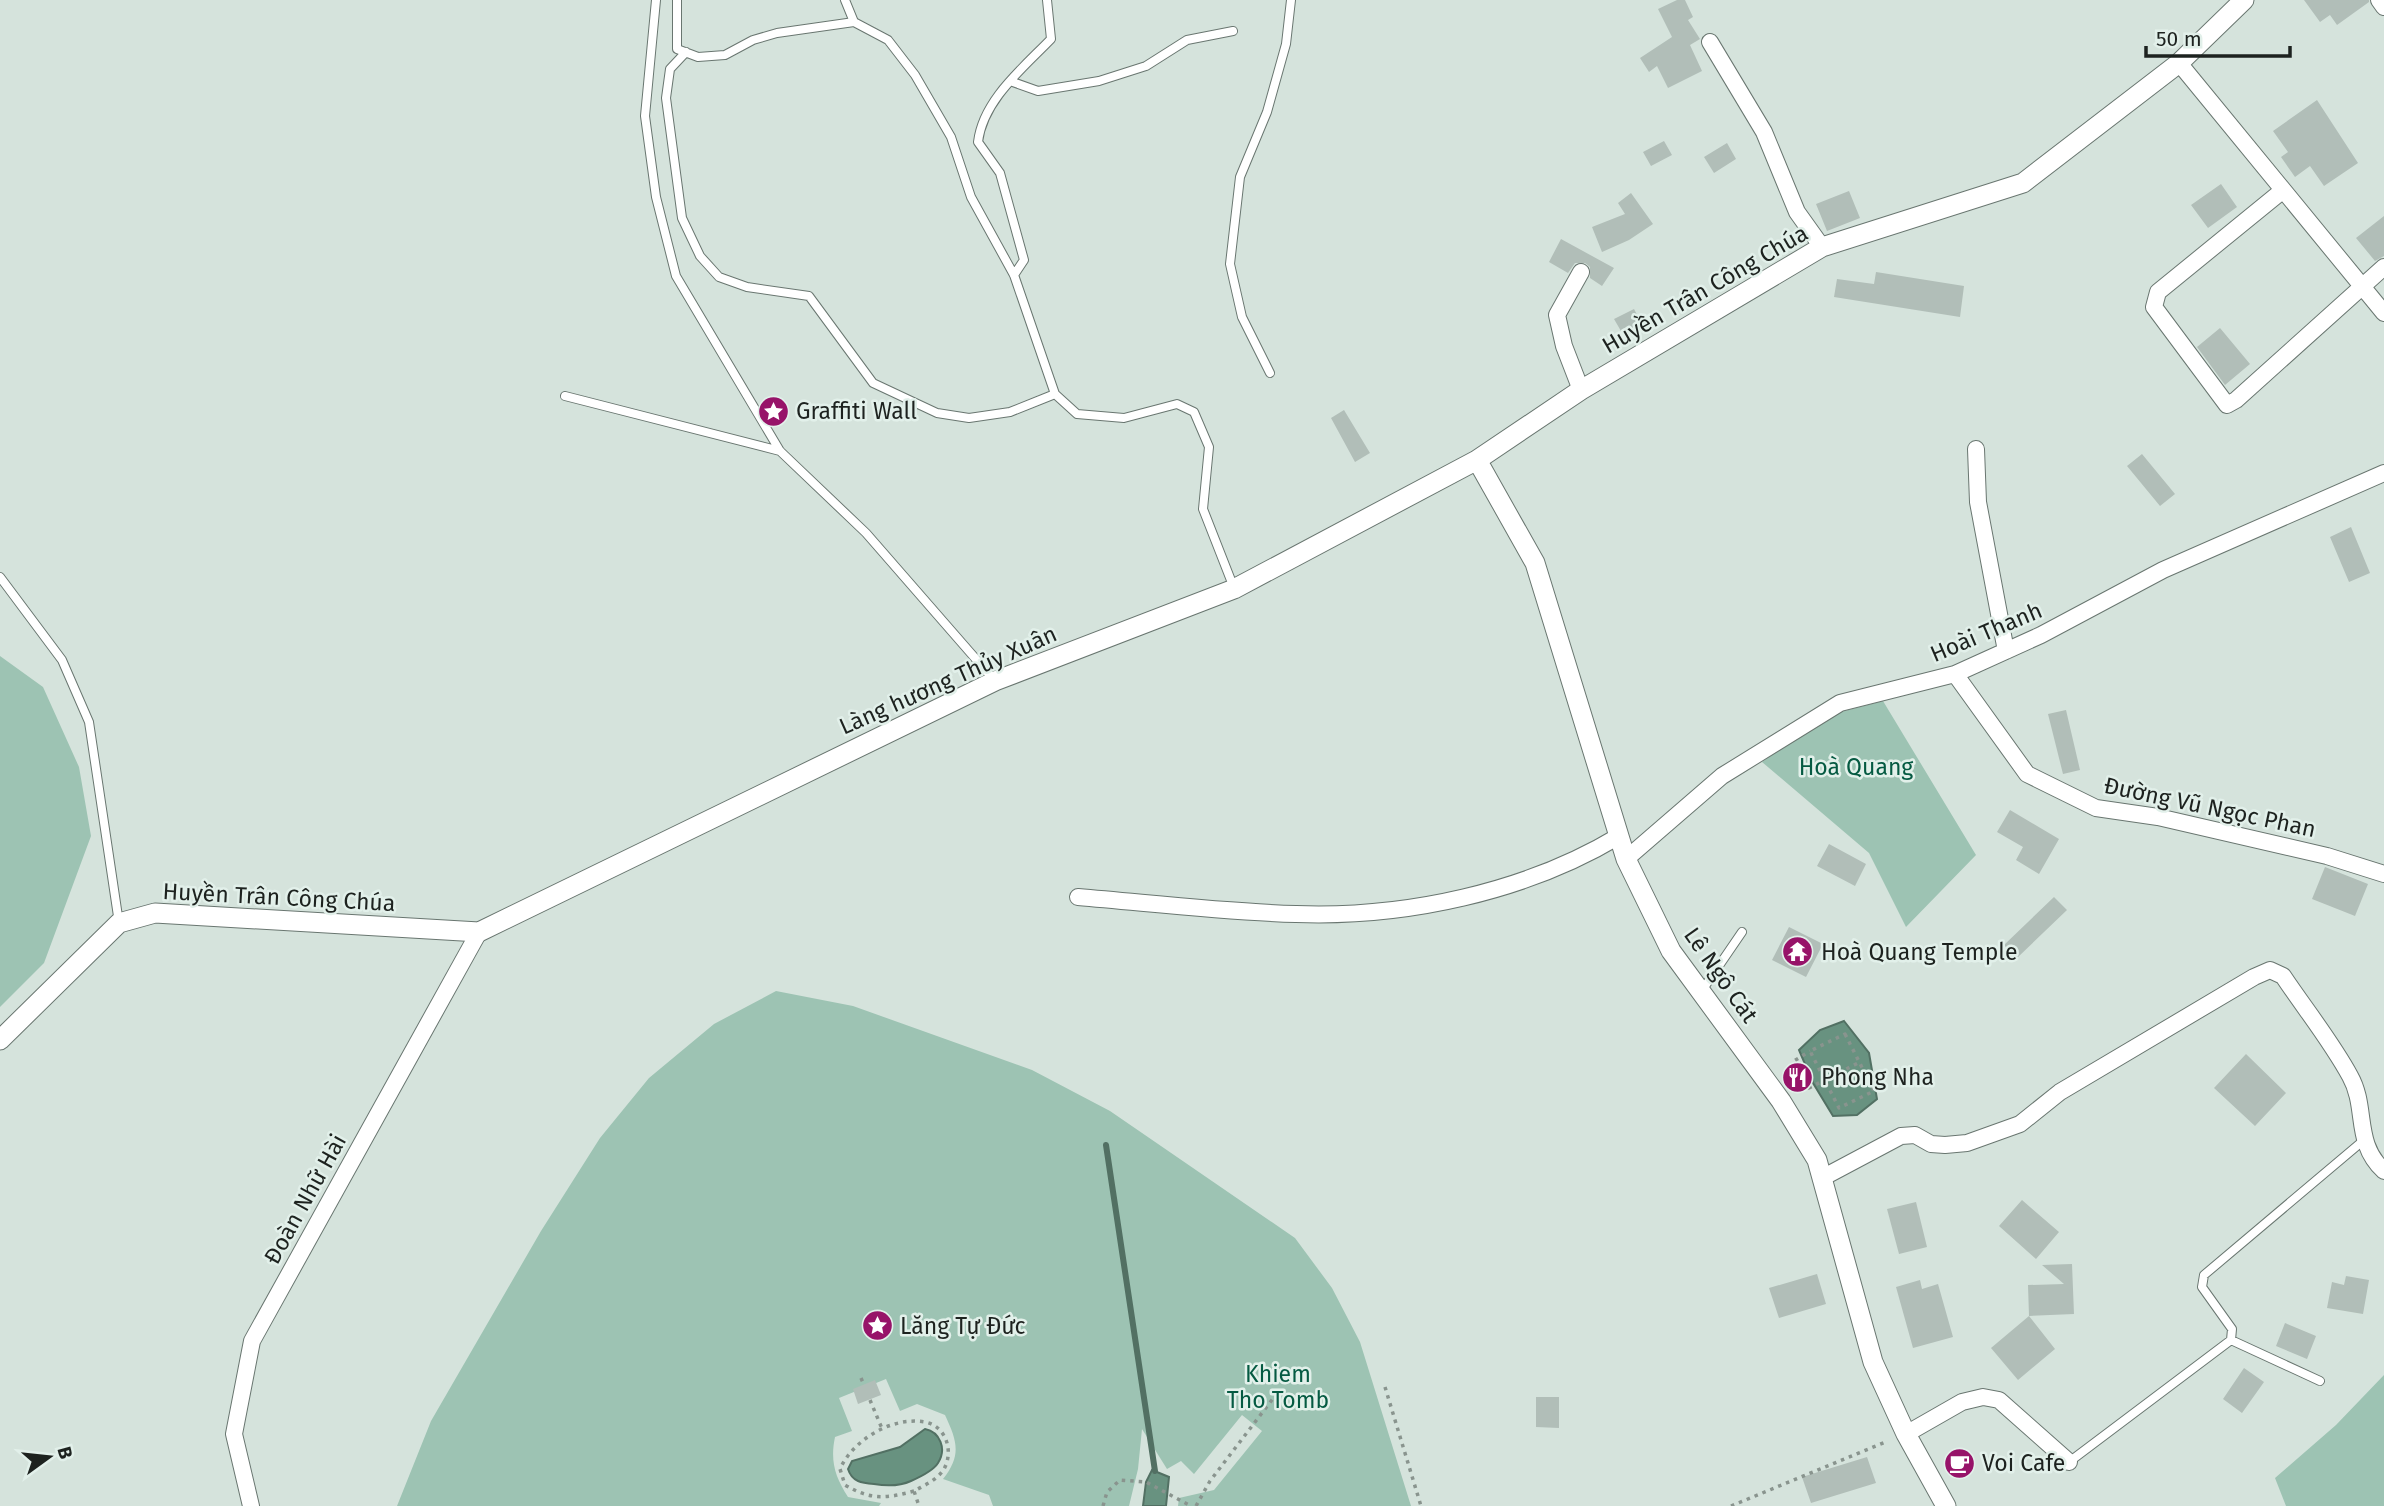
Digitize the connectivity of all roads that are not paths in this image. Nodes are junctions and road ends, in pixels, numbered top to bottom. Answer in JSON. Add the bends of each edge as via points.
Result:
{"nodes":[{"id":1,"x":656,"y":0,"type":"edge"},
{"id":2,"x":677,"y":0,"type":"edge"},
{"id":3,"x":845,"y":0,"type":"edge"},
{"id":4,"x":1047,"y":0,"type":"edge"},
{"id":5,"x":1291,"y":0,"type":"edge"},
{"id":6,"x":2244,"y":0,"type":"edge"},
{"id":7,"x":2379,"y":0,"type":"edge"},
{"id":8,"x":2384,"y":7,"type":"edge"},
{"id":9,"x":854,"y":22,"type":"junction"},
{"id":10,"x":1233,"y":31,"type":"dead end"},
{"id":11,"x":1710,"y":42,"type":"dead end"},
{"id":12,"x":687,"y":52,"type":"junction"},
{"id":13,"x":2179,"y":63,"type":"junction"},
{"id":14,"x":1010,"y":81,"type":"junction"},
{"id":15,"x":2282,"y":191,"type":"junction"},
{"id":16,"x":1822,"y":247,"type":"junction"},
{"id":17,"x":2384,"y":267,"type":"edge"},
{"id":18,"x":1581,"y":272,"type":"dead end"},
{"id":19,"x":1014,"y":275,"type":"junction"},
{"id":20,"x":2363,"y":286,"type":"junction"},
{"id":21,"x":2384,"y":313,"type":"edge"},
{"id":22,"x":1270,"y":373,"type":"dead end"},
{"id":23,"x":1581,"y":390,"type":"junction"},
{"id":24,"x":1055,"y":394,"type":"junction"},
{"id":25,"x":565,"y":396,"type":"dead end"},
{"id":26,"x":1976,"y":449,"type":"dead end"},
{"id":27,"x":780,"y":451,"type":"junction"},
{"id":28,"x":1477,"y":460,"type":"junction"},
{"id":29,"x":2384,"y":473,"type":"edge"},
{"id":30,"x":0,"y":577,"type":"edge"},
{"id":31,"x":1234,"y":589,"type":"junction"},
{"id":32,"x":2006,"y":651,"type":"junction"},
{"id":33,"x":1955,"y":674,"type":"junction"},
{"id":34,"x":995,"y":681,"type":"junction"},
{"id":35,"x":1619,"y":836,"type":"junction"},
{"id":36,"x":1626,"y":859,"type":"junction"},
{"id":37,"x":2384,"y":874,"type":"edge"},
{"id":38,"x":1078,"y":897,"type":"dead end"},
{"id":39,"x":120,"y":923,"type":"junction"},
{"id":40,"x":479,"y":932,"type":"junction"},
{"id":41,"x":1742,"y":932,"type":"dead end"},
{"id":42,"x":1701,"y":992,"type":"junction"},
{"id":43,"x":0,"y":1040,"type":"edge"},
{"id":44,"x":2364,"y":1140,"type":"junction"},
{"id":45,"x":2384,"y":1171,"type":"edge"},
{"id":46,"x":1822,"y":1178,"type":"junction"},
{"id":47,"x":2231,"y":1340,"type":"junction"},
{"id":48,"x":2320,"y":1381,"type":"dead end"},
{"id":49,"x":1906,"y":1434,"type":"junction"},
{"id":50,"x":2069,"y":1462,"type":"joint"},
{"id":51,"x":251,"y":1506,"type":"edge"},
{"id":52,"x":1946,"y":1506,"type":"edge"}],
"edges":[{"from":1,"to":27,"type":"lane","via":[[645,116],[656,197],[676,276]]},
{"from":2,"to":12,"type":"lane","via":[[677,49]]},
{"from":3,"to":9,"type":"lane"},
{"from":4,"to":14,"type":"lane","via":[[1051,39]]},
{"from":5,"to":22,"type":"lane","via":[[1286,44],[1267,111],[1240,177],[1230,264],[1242,317]]},
{"from":6,"to":13,"type":"street","name":"Huyền Trân Công Chúa"},
{"from":7,"to":8,"type":"street"},
{"from":9,"to":12,"type":"lane","via":[[777,33],[725,55],[698,57]]},
{"from":9,"to":19,"type":"lane","via":[[888,40],[915,75],[951,136],[971,198]]},
{"from":10,"to":14,"type":"lane","via":[[1188,40],[1146,66],[1099,80],[1038,91]]},
{"from":11,"to":16,"type":"street","via":[[1764,132],[1797,212]]},
{"from":12,"to":24,"type":"lane","via":[[670,69],[666,98],[682,218],[699,256],[719,277],[747,287],[809,296],[873,383],[937,413],[968,418],[1010,412]]},
{"from":13,"to":15,"type":"street"},
{"from":13,"to":16,"type":"street","name":"Huyền Trân Công Chúa","via":[[2023,183]]},
{"from":14,"to":19,"type":"lane","via":[[980,124],[978,142],[1000,173],[1015,220],[1024,260]]},
{"from":15,"to":20,"type":"street"},
{"from":15,"to":20,"type":"street","via":[[2158,292],[2154,307],[2227,405]]},
{"from":16,"to":23,"type":"street","name":"Huyền Trân Công Chúa"},
{"from":17,"to":20,"type":"street"},
{"from":18,"to":23,"type":"street","via":[[1557,315]]},
{"from":19,"to":24,"type":"lane"},
{"from":20,"to":21,"type":"street"},
{"from":23,"to":28,"type":"street","name":"Huyền Trân Công Chúa"},
{"from":24,"to":31,"type":"lane","via":[[1077,414],[1124,418],[1177,404],[1194,412],[1209,447],[1203,509]]},
{"from":25,"to":27,"type":"lane"},
{"from":26,"to":32,"type":"street","via":[[1978,502]]},
{"from":27,"to":34,"type":"lane","via":[[866,533]]},
{"from":28,"to":31,"type":"street","name":"Làng hương Thủy Xuân"},
{"from":28,"to":35,"type":"street","name":"Lê Ngô Cát","via":[[1535,563]]},
{"from":29,"to":32,"type":"street","name":"Hoài Thanh","via":[[2163,570]]},
{"from":30,"to":39,"type":"lane","via":[[62,660],[89,722]]},
{"from":31,"to":34,"type":"street","name":"Làng hương Thủy Xuân"},
{"from":32,"to":33,"type":"street","name":"Hoài Thanh"},
{"from":33,"to":36,"type":"street","name":"Hoài Thanh","via":[[1840,703],[1722,776]]},
{"from":33,"to":37,"type":"street","name":"Đường Vũ Ngọc Phan","via":[[2027,774],[2096,808],[2158,817],[2328,856]]},
{"from":34,"to":40,"type":"street","name":"Làng hương Thủy Xuân"},
{"from":35,"to":36,"type":"street","name":"Lê Ngô Cát"},
{"from":35,"to":38,"type":"street","via":[[1550,871],[1458,898],[1410,906],[1297,915]]},
{"from":36,"to":42,"type":"street","name":"Lê Ngô Cát","via":[[1671,951]]},
{"from":39,"to":40,"type":"street","name":"Huyền Trân Công Chúa","via":[[155,913]]},
{"from":39,"to":43,"type":"street","name":"Huyền Trân Công Chúa"},
{"from":40,"to":51,"type":"street","name":"Đoàn Nhữ Hài","via":[[252,1341],[234,1434]]},
{"from":41,"to":42,"type":"lane"},
{"from":42,"to":46,"type":"street","name":"Lê Ngô Cát","via":[[1781,1101],[1817,1160]]},
{"from":44,"to":45,"type":"street","via":[[2374,1162]]},
{"from":44,"to":46,"type":"street","via":[[2352,1078],[2283,976],[2270,970],[2060,1093],[2020,1124],[1967,1143],[1931,1144],[1915,1135],[1901,1136]]},
{"from":44,"to":47,"type":"lane","via":[[2204,1275],[2202,1287],[2232,1329]]},
{"from":46,"to":49,"type":"street","name":"Lê Ngô Cát","via":[[1873,1362]]},
{"from":47,"to":48,"type":"lane"},
{"from":47,"to":50,"type":"lane"},
{"from":49,"to":50,"type":"street","via":[[1962,1402],[1983,1397],[1999,1400]]},
{"from":49,"to":52,"type":"street","name":"Lê Ngô Cát"}]}
